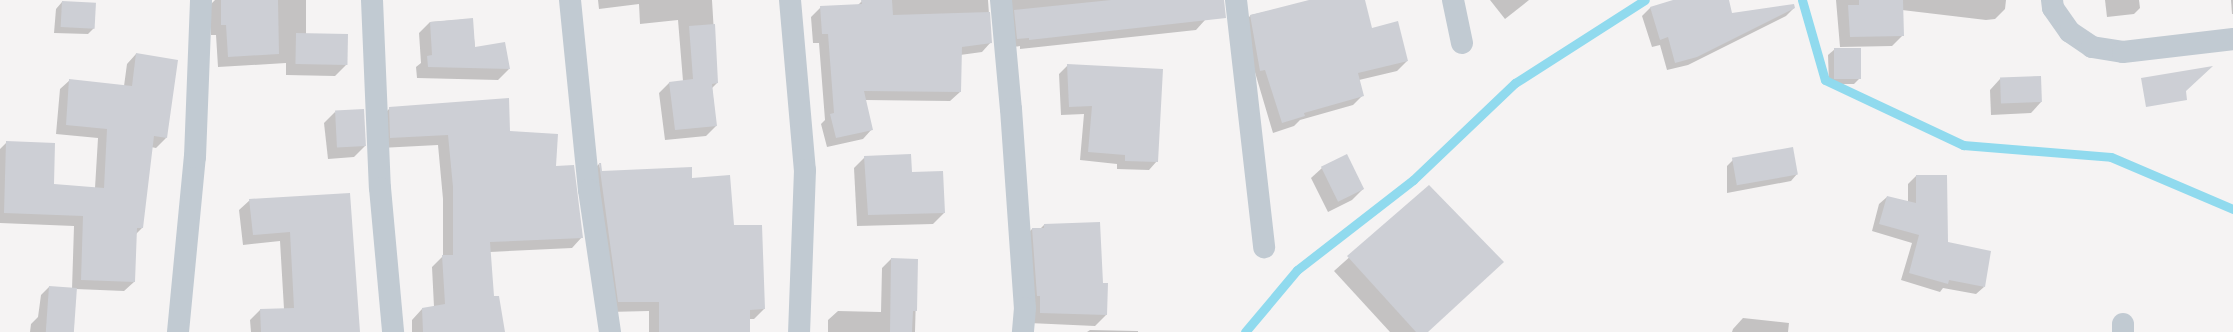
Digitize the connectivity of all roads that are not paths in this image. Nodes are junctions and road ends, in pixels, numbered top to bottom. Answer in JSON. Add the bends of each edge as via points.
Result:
{"nodes":[{"id":1,"x":201,"y":0,"type":"edge"},
{"id":2,"x":372,"y":0,"type":"edge"},
{"id":3,"x":570,"y":0,"type":"edge"},
{"id":4,"x":790,"y":0,"type":"edge"},
{"id":5,"x":1001,"y":0,"type":"edge"},
{"id":6,"x":1236,"y":0,"type":"edge"},
{"id":7,"x":1453,"y":0,"type":"edge"},
{"id":8,"x":2052,"y":0,"type":"edge"},
{"id":9,"x":2233,"y":39,"type":"edge"},
{"id":10,"x":1462,"y":43,"type":"dead end"},
{"id":11,"x":1264,"y":247,"type":"dead end"},
{"id":12,"x":178,"y":332,"type":"edge"},
{"id":13,"x":393,"y":332,"type":"edge"},
{"id":14,"x":610,"y":332,"type":"edge"},
{"id":15,"x":799,"y":332,"type":"edge"},
{"id":16,"x":1023,"y":332,"type":"edge"}],
"edges":[{"from":1,"to":12,"type":"street","via":[[195,157]]},
{"from":2,"to":13,"type":"street","via":[[380,188]]},
{"from":3,"to":14,"type":"street","via":[[589,190]]},
{"from":4,"to":15,"type":"street","via":[[805,170]]},
{"from":5,"to":16,"type":"street","via":[[1024,300]]},
{"from":6,"to":11,"type":"street"},
{"from":7,"to":10,"type":"street"},
{"from":8,"to":9,"type":"street","via":[[2053,8],[2070,32],[2092,47],[2123,52]]}]}
